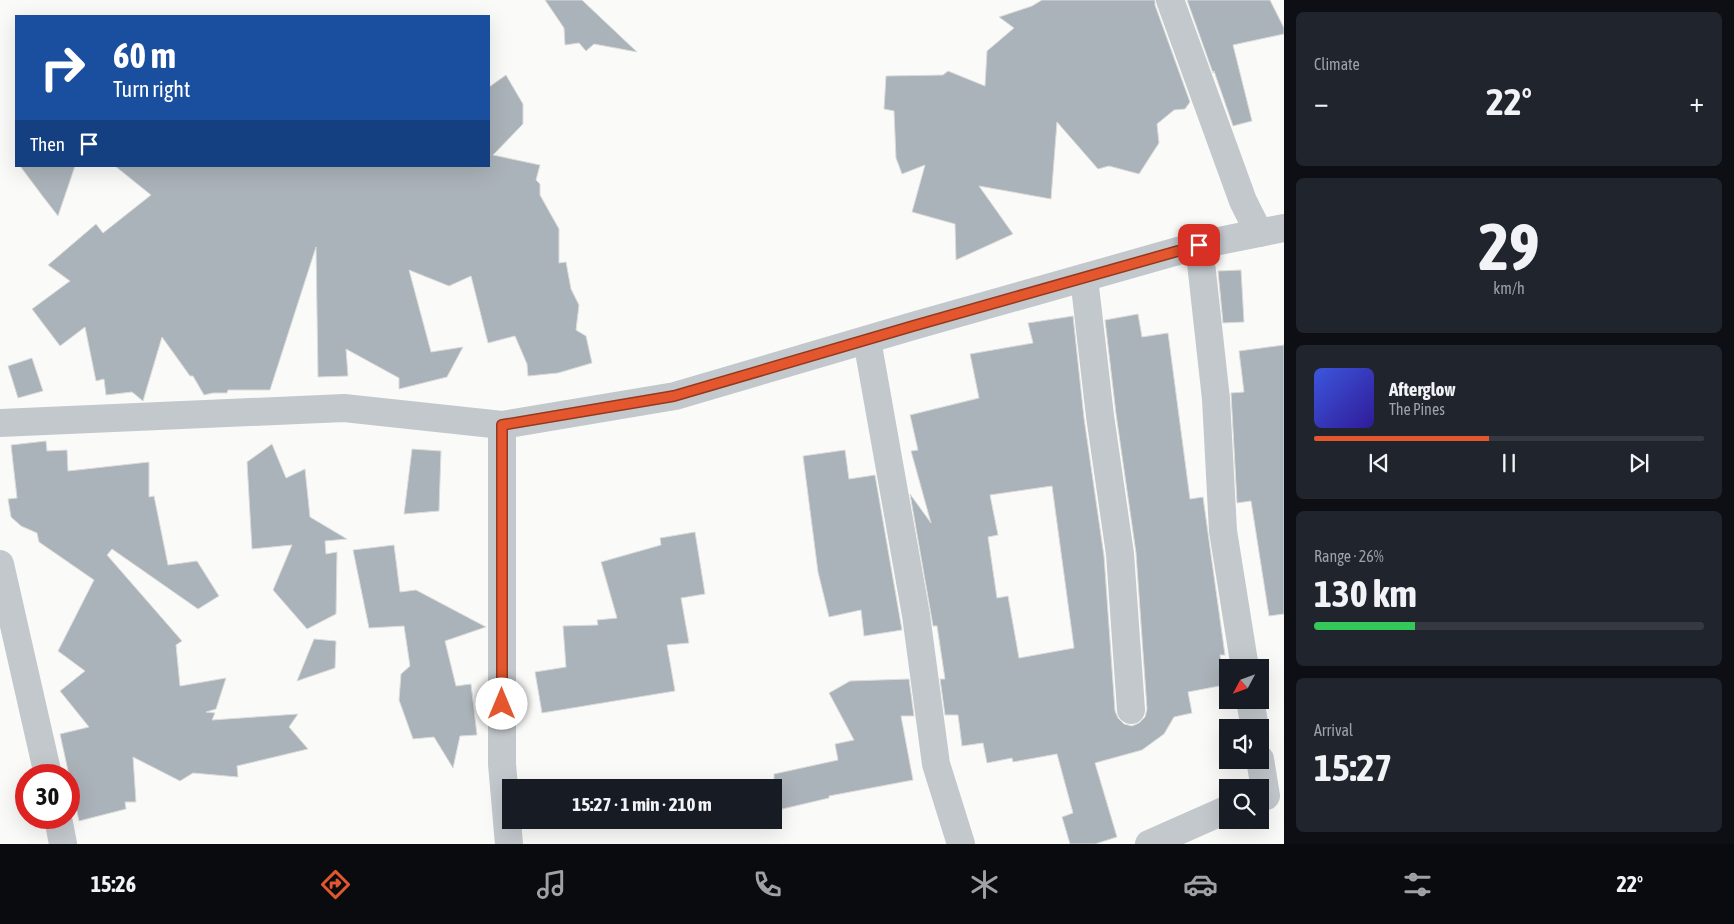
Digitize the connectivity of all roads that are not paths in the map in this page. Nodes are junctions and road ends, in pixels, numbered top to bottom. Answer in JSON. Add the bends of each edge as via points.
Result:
{"nodes":[{"id":1,"x":1170,"y":0,"type":"edge"},
{"id":2,"x":1271,"y":231,"type":"edge"},
{"id":3,"x":1199,"y":245,"type":"junction"},
{"id":4,"x":1084,"y":278,"type":"junction"},
{"id":5,"x":867,"y":340,"type":"junction"},
{"id":6,"x":0,"y":423,"type":"edge"},
{"id":7,"x":502,"y":425,"type":"junction"},
{"id":8,"x":0,"y":564,"type":"edge"},
{"id":9,"x":1243,"y":659,"type":"edge"},
{"id":10,"x":1131,"y":710,"type":"dead end"},
{"id":11,"x":45,"y":764,"type":"edge"},
{"id":12,"x":1263,"y":769,"type":"edge"},
{"id":13,"x":1270,"y":795,"type":"edge"},
{"id":14,"x":1219,"y":813,"type":"edge"},
{"id":15,"x":60,"y":829,"type":"edge"},
{"id":16,"x":63,"y":844,"type":"edge"},
{"id":17,"x":510,"y":844,"type":"edge"},
{"id":18,"x":961,"y":844,"type":"edge"},
{"id":19,"x":1149,"y":844,"type":"edge"}],
"edges":[{"from":1,"to":2,"type":"street","via":[[1243,201]]},
{"from":2,"to":3,"type":"street"},
{"from":3,"to":4,"type":"street"},
{"from":3,"to":9,"type":"street","via":[[1216,399],[1222,531]]},
{"from":4,"to":5,"type":"street"},
{"from":4,"to":10,"type":"street","via":[[1120,554]]},
{"from":5,"to":7,"type":"street","via":[[674,396]]},
{"from":5,"to":18,"type":"street","via":[[916,616],[936,764]]},
{"from":6,"to":7,"type":"street","via":[[344,408]]},
{"from":7,"to":17,"type":"street","via":[[502,764]]},
{"from":8,"to":11,"type":"street"},
{"from":12,"to":13,"type":"street"},
{"from":14,"to":19,"type":"street"},
{"from":15,"to":16,"type":"street"}]}
